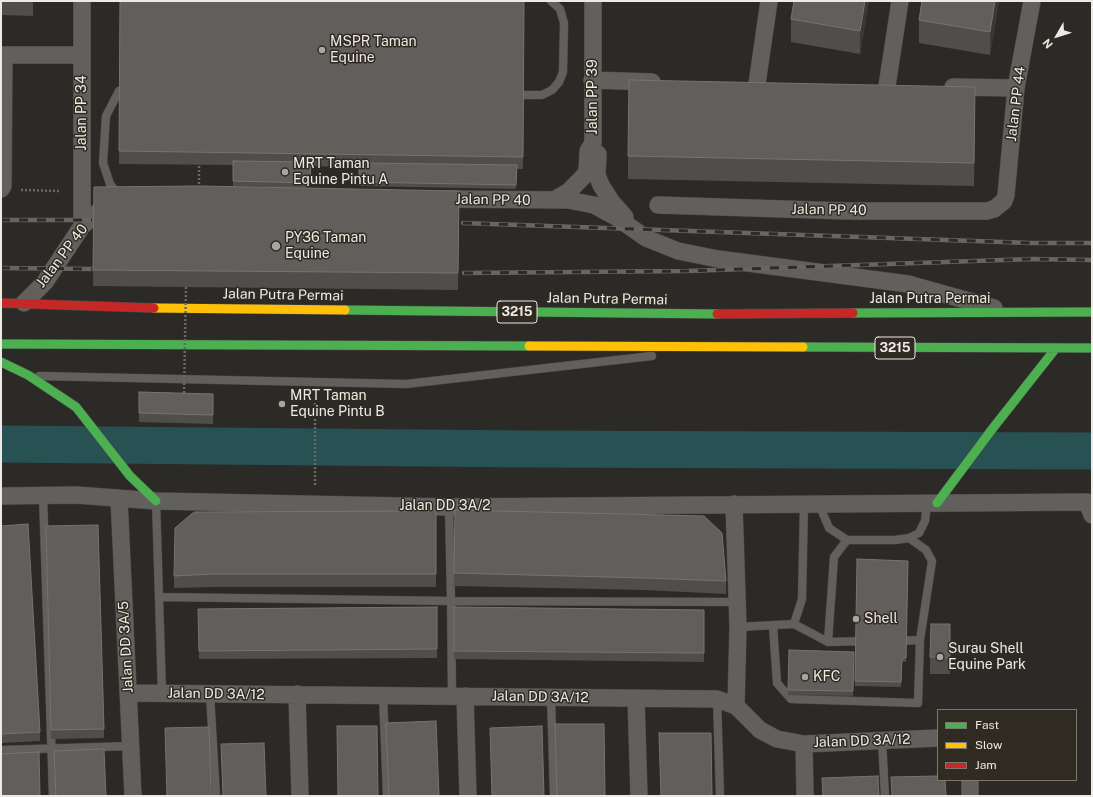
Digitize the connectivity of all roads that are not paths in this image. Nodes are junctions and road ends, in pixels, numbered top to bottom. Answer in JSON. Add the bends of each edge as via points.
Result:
{"nodes":[{"id":1,"x":82,"y":1,"type":"edge"},
{"id":2,"x":551,"y":1,"type":"edge"},
{"id":3,"x":593,"y":1,"type":"edge"},
{"id":4,"x":769,"y":1,"type":"edge"},
{"id":5,"x":900,"y":1,"type":"edge"},
{"id":6,"x":1032,"y":1,"type":"edge"},
{"id":7,"x":2,"y":55,"type":"edge"},
{"id":8,"x":82,"y":55,"type":"junction"},
{"id":9,"x":592,"y":80,"type":"junction"},
{"id":10,"x":671,"y":82,"type":"edge"},
{"id":11,"x":757,"y":84,"type":"edge"},
{"id":12,"x":887,"y":86,"type":"edge"},
{"id":13,"x":940,"y":87,"type":"edge"},
{"id":14,"x":1016,"y":88,"type":"junction"},
{"id":15,"x":119,"y":91,"type":"edge"},
{"id":16,"x":523,"y":95,"type":"edge"},
{"id":17,"x":593,"y":143,"type":"junction"},
{"id":18,"x":1,"y":189,"type":"edge"},
{"id":19,"x":134,"y":196,"type":"joint"},
{"id":20,"x":417,"y":199,"type":"edge"},
{"id":21,"x":554,"y":200,"type":"junction"},
{"id":22,"x":658,"y":205,"type":"dead end"},
{"id":23,"x":999,"y":206,"type":"joint"},
{"id":24,"x":82,"y":226,"type":"junction"},
{"id":25,"x":646,"y":238,"type":"junction"},
{"id":26,"x":1,"y":303,"type":"edge"},
{"id":27,"x":24,"y":304,"type":"junction"},
{"id":28,"x":1010,"y":312,"type":"junction"},
{"id":29,"x":1092,"y":312,"type":"edge"},
{"id":30,"x":1,"y":344,"type":"edge"},
{"id":31,"x":734,"y":347,"type":"junction"},
{"id":32,"x":1056,"y":348,"type":"junction"},
{"id":33,"x":1092,"y":348,"type":"edge"},
{"id":34,"x":1,"y":362,"type":"edge"},
{"id":35,"x":28,"y":375,"type":"junction"},
{"id":36,"x":1,"y":496,"type":"edge"},
{"id":37,"x":43,"y":496,"type":"junction"},
{"id":38,"x":119,"y":498,"type":"junction"},
{"id":39,"x":156,"y":501,"type":"junction"},
{"id":40,"x":932,"y":503,"type":"junction"},
{"id":41,"x":734,"y":504,"type":"junction"},
{"id":42,"x":812,"y":504,"type":"junction"},
{"id":43,"x":449,"y":507,"type":"junction"},
{"id":44,"x":1092,"y":515,"type":"edge"},
{"id":45,"x":909,"y":538,"type":"junction"},
{"id":46,"x":847,"y":540,"type":"junction"},
{"id":47,"x":159,"y":598,"type":"junction"},
{"id":48,"x":451,"y":601,"type":"junction"},
{"id":49,"x":737,"y":602,"type":"junction"},
{"id":50,"x":794,"y":624,"type":"junction"},
{"id":51,"x":774,"y":626,"type":"junction"},
{"id":52,"x":738,"y":627,"type":"junction"},
{"id":53,"x":920,"y":640,"type":"junction"},
{"id":54,"x":874,"y":641,"type":"edge"},
{"id":55,"x":889,"y":641,"type":"edge"},
{"id":56,"x":828,"y":642,"type":"junction"},
{"id":57,"x":128,"y":693,"type":"junction"},
{"id":58,"x":162,"y":693,"type":"junction"},
{"id":59,"x":210,"y":694,"type":"junction"},
{"id":60,"x":297,"y":694,"type":"junction"},
{"id":61,"x":383,"y":695,"type":"junction"},
{"id":62,"x":458,"y":696,"type":"junction"},
{"id":63,"x":551,"y":697,"type":"junction"},
{"id":64,"x":636,"y":698,"type":"junction"},
{"id":65,"x":717,"y":699,"type":"junction"},
{"id":66,"x":736,"y":706,"type":"junction"},
{"id":67,"x":937,"y":738,"type":"edge"},
{"id":68,"x":882,"y":740,"type":"junction"},
{"id":69,"x":804,"y":744,"type":"junction"},
{"id":70,"x":131,"y":746,"type":"junction"},
{"id":71,"x":51,"y":749,"type":"junction"},
{"id":72,"x":1,"y":750,"type":"edge"},
{"id":73,"x":970,"y":781,"type":"edge"},
{"id":74,"x":53,"y":796,"type":"edge"},
{"id":75,"x":133,"y":796,"type":"edge"},
{"id":76,"x":216,"y":796,"type":"edge"},
{"id":77,"x":300,"y":796,"type":"edge"},
{"id":78,"x":387,"y":796,"type":"edge"},
{"id":79,"x":468,"y":796,"type":"edge"},
{"id":80,"x":554,"y":796,"type":"edge"},
{"id":81,"x":639,"y":796,"type":"edge"},
{"id":82,"x":720,"y":796,"type":"edge"},
{"id":83,"x":806,"y":796,"type":"edge"},
{"id":84,"x":885,"y":796,"type":"edge"},
{"id":85,"x":970,"y":796,"type":"edge"}],
"edges":[{"from":1,"to":8,"type":"street","name":"Jalan PP 34"},
{"from":2,"to":16,"type":"lane","via":[[560,9],[564,23],[563,72],[552,90],[542,95]]},
{"from":3,"to":9,"type":"street","name":"Jalan PP 39"},
{"from":4,"to":11,"type":"street"},
{"from":5,"to":12,"type":"street"},
{"from":6,"to":14,"type":"street","name":"Jalan PP 44"},
{"from":7,"to":8,"type":"street"},
{"from":7,"to":18,"type":"street"},
{"from":8,"to":24,"type":"street","name":"Jalan PP 34"},
{"from":9,"to":10,"type":"street"},
{"from":9,"to":17,"type":"street","name":"Jalan PP 39"},
{"from":13,"to":14,"type":"street"},
{"from":14,"to":23,"type":"street","name":"Jalan PP 44","via":[[1006,195]]},
{"from":15,"to":19,"type":"lane","via":[[106,116],[103,163],[110,184],[116,192]]},
{"from":17,"to":21,"type":"street","name":"Jalan PP 39","via":[[588,151],[587,171],[583,177],[568,192]]},
{"from":17,"to":25,"type":"street","via":[[598,151],[597,175],[601,185],[610,201]]},
{"from":19,"to":24,"type":"street","name":"Jalan PP 40","via":[[115,201]]},
{"from":20,"to":21,"type":"street","name":"Jalan PP 40"},
{"from":21,"to":25,"type":"street","name":"Jalan PP 40","via":[[594,205]]},
{"from":22,"to":23,"type":"street","name":"Jalan PP 40","via":[[987,212]]},
{"from":24,"to":27,"type":"street","name":"Jalan PP 40","via":[[45,282]]},
{"from":25,"to":28,"type":"street","via":[[678,251],[718,260],[908,284]]},
{"from":26,"to":27,"type":"main road","name":"Jalan Putra Permai","number":"3215"},
{"from":27,"to":28,"type":"main road","name":"Jalan Putra Permai","number":"3215","via":[[117,308],[738,314]]},
{"from":28,"to":29,"type":"main road","name":"Jalan Putra Permai","number":"3215"},
{"from":30,"to":31,"type":"main road","number":"3215"},
{"from":31,"to":32,"type":"main road","number":"3215"},
{"from":31,"to":35,"type":"lane","via":[[406,384]]},
{"from":32,"to":33,"type":"main road","number":"3215"},
{"from":32,"to":40,"type":"main road","via":[[953,481]]},
{"from":34,"to":35,"type":"main road"},
{"from":35,"to":39,"type":"main road","via":[[76,407],[130,476]]},
{"from":36,"to":37,"type":"street","name":"Jalan DD 3A/2"},
{"from":37,"to":38,"type":"street","name":"Jalan DD 3A/2"},
{"from":37,"to":71,"type":"lane"},
{"from":38,"to":39,"type":"street","name":"Jalan DD 3A/2"},
{"from":38,"to":57,"type":"street","name":"Jalan DD 3A/5"},
{"from":39,"to":43,"type":"street","name":"Jalan DD 3A/2"},
{"from":39,"to":47,"type":"lane"},
{"from":40,"to":42,"type":"street","name":"Jalan DD 3A/2"},
{"from":40,"to":44,"type":"street","name":"Jalan DD 3A/2","via":[[1087,502]]},
{"from":40,"to":45,"type":"lane","via":[[918,533]]},
{"from":41,"to":42,"type":"street","name":"Jalan DD 3A/2"},
{"from":41,"to":43,"type":"street","name":"Jalan DD 3A/2"},
{"from":41,"to":49,"type":"street"},
{"from":42,"to":46,"type":"lane","via":[[829,528]]},
{"from":42,"to":50,"type":"lane","via":[[802,598]]},
{"from":43,"to":48,"type":"lane"},
{"from":45,"to":46,"type":"lane"},
{"from":45,"to":53,"type":"lane","via":[[926,550],[932,561]]},
{"from":46,"to":56,"type":"lane","via":[[834,557]]},
{"from":47,"to":48,"type":"lane"},
{"from":47,"to":58,"type":"lane"},
{"from":48,"to":49,"type":"lane"},
{"from":48,"to":62,"type":"lane"},
{"from":49,"to":52,"type":"street"},
{"from":50,"to":51,"type":"lane"},
{"from":50,"to":56,"type":"lane"},
{"from":51,"to":52,"type":"lane"},
{"from":51,"to":53,"type":"lane","via":[[776,683],[791,698],[918,703]]},
{"from":52,"to":66,"type":"street"},
{"from":53,"to":55,"type":"lane"},
{"from":54,"to":56,"type":"lane"},
{"from":57,"to":58,"type":"street","name":"Jalan DD 3A/12"},
{"from":57,"to":70,"type":"street","name":"Jalan DD 3A/5"},
{"from":58,"to":59,"type":"street","name":"Jalan DD 3A/12"},
{"from":59,"to":60,"type":"street","name":"Jalan DD 3A/12"},
{"from":59,"to":76,"type":"lane"},
{"from":60,"to":61,"type":"street","name":"Jalan DD 3A/12"},
{"from":60,"to":77,"type":"street"},
{"from":61,"to":62,"type":"street","name":"Jalan DD 3A/12"},
{"from":61,"to":78,"type":"lane"},
{"from":62,"to":63,"type":"street","name":"Jalan DD 3A/12"},
{"from":62,"to":79,"type":"street"},
{"from":63,"to":64,"type":"street","name":"Jalan DD 3A/12"},
{"from":63,"to":80,"type":"lane"},
{"from":64,"to":65,"type":"street","name":"Jalan DD 3A/12"},
{"from":64,"to":81,"type":"street"},
{"from":65,"to":66,"type":"street","name":"Jalan DD 3A/12"},
{"from":65,"to":82,"type":"lane"},
{"from":66,"to":69,"type":"street","name":"Jalan DD 3A/12","via":[[760,730],[777,739]]},
{"from":67,"to":68,"type":"street","name":"Jalan DD 3A/12"},
{"from":68,"to":69,"type":"street","name":"Jalan DD 3A/12"},
{"from":68,"to":84,"type":"lane"},
{"from":69,"to":83,"type":"street"},
{"from":70,"to":71,"type":"lane"},
{"from":70,"to":75,"type":"street","name":"Jalan DD 3A/5"},
{"from":71,"to":72,"type":"lane"},
{"from":71,"to":74,"type":"lane"},
{"from":73,"to":85,"type":"street"}]}
